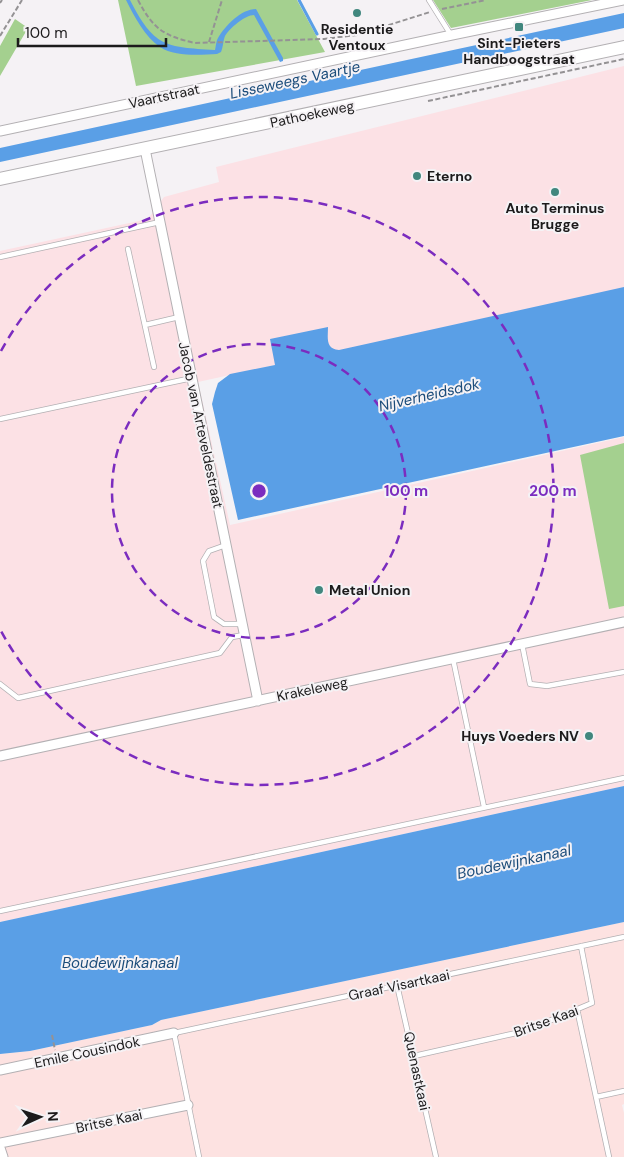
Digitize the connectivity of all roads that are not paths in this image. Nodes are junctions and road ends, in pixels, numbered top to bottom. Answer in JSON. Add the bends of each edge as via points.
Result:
{"nodes":[{"id":1,"x":429,"y":0,"type":"edge"},
{"id":2,"x":623,"y":0,"type":"edge"},
{"id":3,"x":452,"y":35,"type":"junction"},
{"id":4,"x":624,"y":47,"type":"edge"},
{"id":5,"x":0,"y":131,"type":"edge"},
{"id":6,"x":145,"y":149,"type":"junction"},
{"id":7,"x":0,"y":179,"type":"edge"},
{"id":8,"x":160,"y":222,"type":"junction"},
{"id":9,"x":128,"y":249,"type":"dead end"},
{"id":10,"x":0,"y":257,"type":"edge"},
{"id":11,"x":179,"y":317,"type":"junction"},
{"id":12,"x":144,"y":325,"type":"junction"},
{"id":13,"x":154,"y":367,"type":"dead end"},
{"id":14,"x":192,"y":378,"type":"junction"},
{"id":15,"x":0,"y":419,"type":"edge"},
{"id":16,"x":226,"y":545,"type":"junction"},
{"id":17,"x":624,"y":622,"type":"edge"},
{"id":18,"x":242,"y":624,"type":"junction"},
{"id":19,"x":244,"y":634,"type":"junction"},
{"id":20,"x":522,"y":644,"type":"junction"},
{"id":21,"x":453,"y":659,"type":"junction"},
{"id":22,"x":624,"y":672,"type":"edge"},
{"id":23,"x":0,"y":684,"type":"edge"},
{"id":24,"x":258,"y":701,"type":"junction"},
{"id":25,"x":0,"y":756,"type":"edge"},
{"id":26,"x":624,"y":778,"type":"edge"},
{"id":27,"x":484,"y":807,"type":"junction"},
{"id":28,"x":0,"y":911,"type":"edge"},
{"id":29,"x":624,"y":937,"type":"edge"},
{"id":30,"x":582,"y":946,"type":"junction"},
{"id":31,"x":397,"y":986,"type":"junction"},
{"id":32,"x":577,"y":1009,"type":"junction"},
{"id":33,"x":174,"y":1033,"type":"junction"},
{"id":34,"x":414,"y":1056,"type":"junction"},
{"id":35,"x":0,"y":1070,"type":"edge"},
{"id":36,"x":624,"y":1091,"type":"edge"},
{"id":37,"x":596,"y":1097,"type":"junction"},
{"id":38,"x":188,"y":1105,"type":"junction"},
{"id":39,"x":0,"y":1143,"type":"edge"},
{"id":40,"x":0,"y":1148,"type":"edge"},
{"id":41,"x":3,"y":1157,"type":"edge"},
{"id":42,"x":199,"y":1157,"type":"edge"},
{"id":43,"x":436,"y":1157,"type":"edge"},
{"id":44,"x":609,"y":1157,"type":"edge"}],
"edges":[{"from":1,"to":3,"type":"lane"},
{"from":2,"to":3,"type":"street","name":"Vaartstraat"},
{"from":3,"to":5,"type":"street","name":"Vaartstraat"},
{"from":4,"to":6,"type":"main road","name":"Pathoekeweg"},
{"from":6,"to":7,"type":"main road","name":"Pathoekeweg"},
{"from":6,"to":8,"type":"street","name":"Jacob van Arteveldestraat"},
{"from":8,"to":10,"type":"lane"},
{"from":8,"to":11,"type":"street","name":"Jacob van Arteveldestraat"},
{"from":9,"to":12,"type":"lane"},
{"from":11,"to":12,"type":"lane"},
{"from":11,"to":14,"type":"street","name":"Jacob van Arteveldestraat"},
{"from":12,"to":13,"type":"lane"},
{"from":14,"to":15,"type":"lane"},
{"from":14,"to":16,"type":"street","name":"Jacob van Arteveldestraat"},
{"from":16,"to":18,"type":"street","name":"Jacob van Arteveldestraat"},
{"from":16,"to":18,"type":"lane","via":[[209,550],[203,561],[214,617],[224,624]]},
{"from":17,"to":20,"type":"street","name":"Krakeleweg"},
{"from":18,"to":19,"type":"street","name":"Jacob van Arteveldestraat"},
{"from":19,"to":23,"type":"lane","via":[[232,637],[220,653],[18,698]]},
{"from":19,"to":24,"type":"street","name":"Jacob van Arteveldestraat"},
{"from":20,"to":21,"type":"street","name":"Krakeleweg"},
{"from":20,"to":22,"type":"lane","via":[[530,684],[547,686]]},
{"from":21,"to":24,"type":"street","name":"Krakeleweg"},
{"from":21,"to":27,"type":"lane"},
{"from":24,"to":25,"type":"street","name":"Krakeleweg"},
{"from":26,"to":27,"type":"lane"},
{"from":27,"to":28,"type":"lane"},
{"from":29,"to":30,"type":"lane","name":"Graaf Visartkaai"},
{"from":30,"to":31,"type":"lane","name":"Graaf Visartkaai"},
{"from":30,"to":32,"type":"lane","name":"Britse Kaai","via":[[592,1003]]},
{"from":31,"to":33,"type":"lane","name":"Graaf Visartkaai"},
{"from":31,"to":34,"type":"lane","name":"Quenastkaai"},
{"from":32,"to":34,"type":"lane","name":"Britse Kaai","via":[[525,1031]]},
{"from":32,"to":37,"type":"lane"},
{"from":33,"to":35,"type":"street","name":"Emile Cousindok"},
{"from":33,"to":38,"type":"lane"},
{"from":34,"to":43,"type":"lane","name":"Quenastkaai"},
{"from":36,"to":37,"type":"lane"},
{"from":37,"to":44,"type":"lane"},
{"from":38,"to":39,"type":"street","name":"Britse Kaai"},
{"from":38,"to":42,"type":"lane"},
{"from":40,"to":41,"type":"street"}]}
